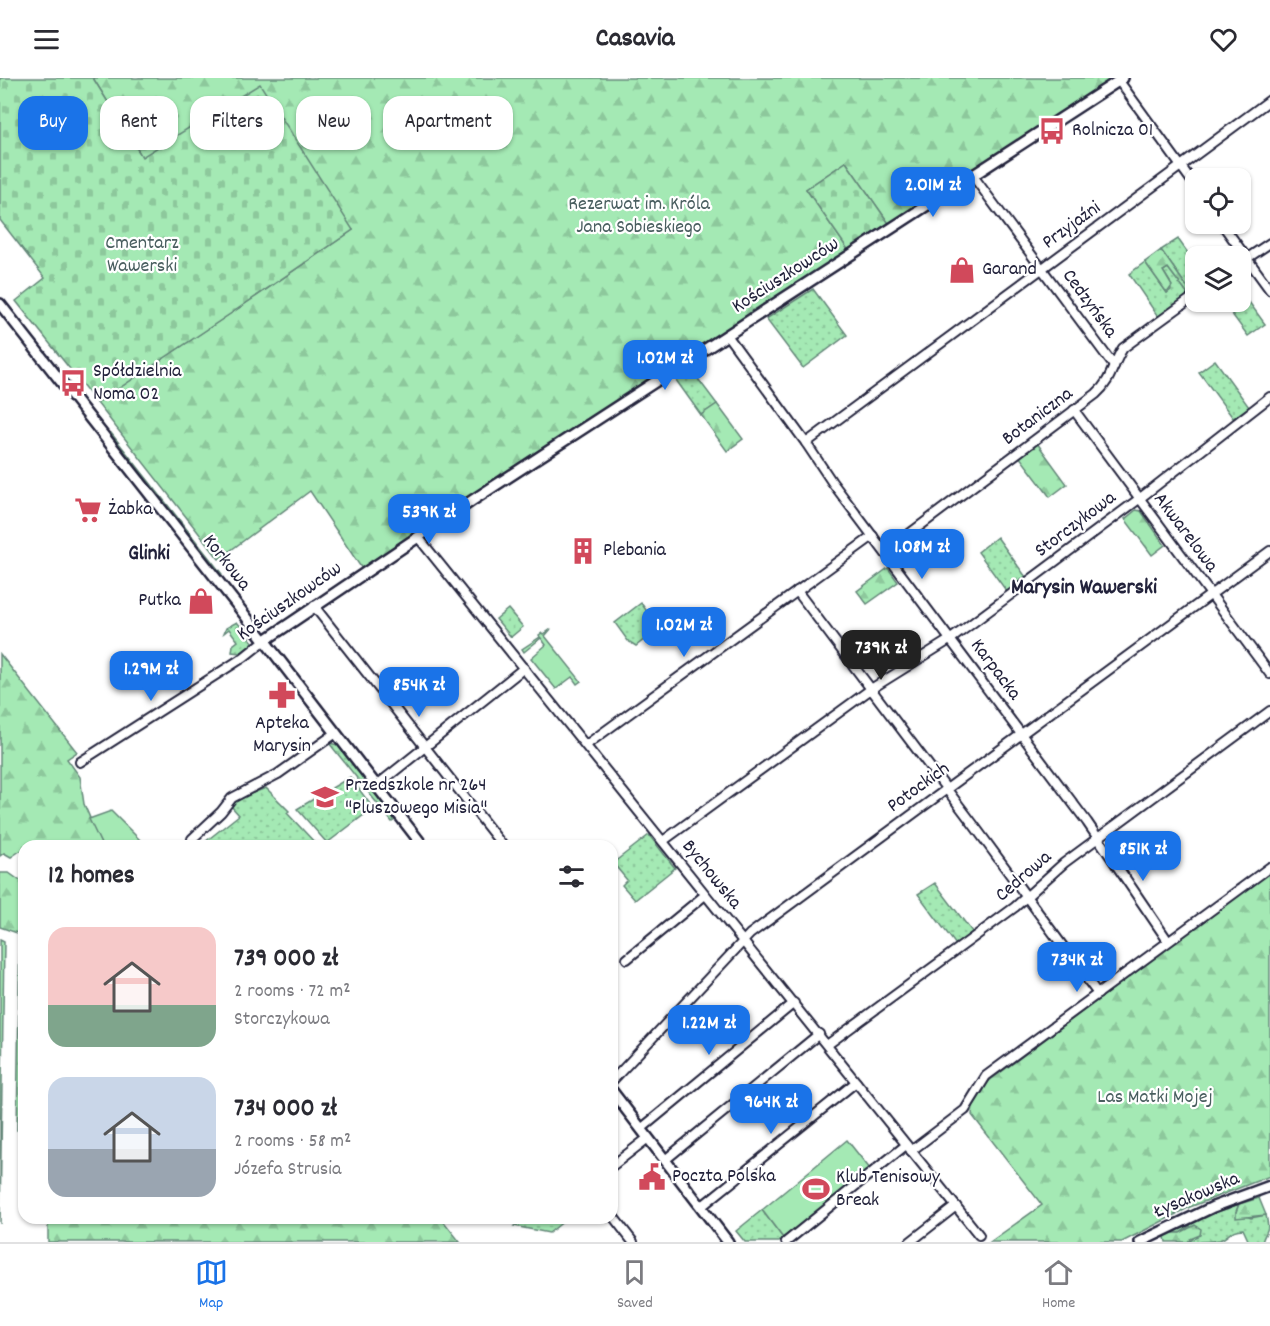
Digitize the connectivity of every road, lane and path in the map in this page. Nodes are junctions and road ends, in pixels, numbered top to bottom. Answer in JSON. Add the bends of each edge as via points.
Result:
{"nodes":[{"id":1,"x":1121,"y":79,"type":"edge"},
{"id":2,"x":1270,"y":100,"type":"edge"},
{"id":3,"x":1180,"y":166,"type":"junction"},
{"id":4,"x":1185,"y":173,"type":"edge"},
{"id":5,"x":973,"y":176,"type":"junction"},
{"id":6,"x":1270,"y":243,"type":"edge"},
{"id":7,"x":1251,"y":256,"type":"edge"},
{"id":8,"x":1042,"y":268,"type":"junction"},
{"id":9,"x":1251,"y":269,"type":"edge"},
{"id":10,"x":1270,"y":290,"type":"edge"},
{"id":11,"x":0,"y":304,"type":"edge"},
{"id":12,"x":1185,"y":304,"type":"edge"},
{"id":13,"x":727,"y":335,"type":"junction"},
{"id":14,"x":1114,"y":366,"type":"junction"},
{"id":15,"x":1270,"y":397,"type":"edge"},
{"id":16,"x":1074,"y":410,"type":"junction"},
{"id":17,"x":806,"y":443,"type":"junction"},
{"id":18,"x":1139,"y":499,"type":"junction"},
{"id":19,"x":873,"y":536,"type":"junction"},
{"id":20,"x":417,"y":537,"type":"junction"},
{"id":21,"x":1270,"y":551,"type":"edge"},
{"id":22,"x":885,"y":552,"type":"junction"},
{"id":23,"x":797,"y":591,"type":"junction"},
{"id":24,"x":1211,"y":595,"type":"junction"},
{"id":25,"x":315,"y":606,"type":"junction"},
{"id":26,"x":951,"y":639,"type":"junction"},
{"id":27,"x":264,"y":641,"type":"junction"},
{"id":28,"x":524,"y":668,"type":"junction"},
{"id":29,"x":1270,"y":674,"type":"edge"},
{"id":30,"x":871,"y":689,"type":"junction"},
{"id":31,"x":1270,"y":711,"type":"edge"},
{"id":32,"x":336,"y":733,"type":"junction"},
{"id":33,"x":1022,"y":733,"type":"junction"},
{"id":34,"x":586,"y":745,"type":"junction"},
{"id":35,"x":426,"y":747,"type":"junction"},
{"id":36,"x":80,"y":762,"type":"dead end"},
{"id":37,"x":376,"y":786,"type":"junction"},
{"id":38,"x":946,"y":789,"type":"junction"},
{"id":39,"x":1097,"y":838,"type":"junction"},
{"id":40,"x":192,"y":839,"type":"dead end"},
{"id":41,"x":418,"y":840,"type":"edge"},
{"id":42,"x":498,"y":840,"type":"edge"},
{"id":43,"x":663,"y":841,"type":"junction"},
{"id":44,"x":1270,"y":867,"type":"edge"},
{"id":45,"x":705,"y":894,"type":"junction"},
{"id":46,"x":1027,"y":898,"type":"junction"},
{"id":47,"x":742,"y":940,"type":"junction"},
{"id":48,"x":1168,"y":941,"type":"junction"},
{"id":49,"x":627,"y":959,"type":"dead end"},
{"id":50,"x":1098,"y":994,"type":"junction"},
{"id":51,"x":794,"y":1003,"type":"junction"},
{"id":52,"x":819,"y":1034,"type":"junction"},
{"id":53,"x":827,"y":1045,"type":"junction"},
{"id":54,"x":618,"y":1074,"type":"edge"},
{"id":55,"x":856,"y":1082,"type":"junction"},
{"id":56,"x":618,"y":1099,"type":"edge"},
{"id":57,"x":641,"y":1129,"type":"junction"},
{"id":58,"x":648,"y":1138,"type":"junction"},
{"id":59,"x":908,"y":1148,"type":"junction"},
{"id":60,"x":665,"y":1160,"type":"junction"},
{"id":61,"x":618,"y":1161,"type":"edge"},
{"id":62,"x":1270,"y":1186,"type":"edge"},
{"id":63,"x":956,"y":1206,"type":"junction"},
{"id":64,"x":701,"y":1207,"type":"junction"},
{"id":65,"x":618,"y":1223,"type":"edge"},
{"id":66,"x":979,"y":1235,"type":"dead end"},
{"id":67,"x":633,"y":1242,"type":"edge"},
{"id":68,"x":728,"y":1242,"type":"edge"},
{"id":69,"x":786,"y":1242,"type":"edge"},
{"id":70,"x":910,"y":1242,"type":"edge"},
{"id":71,"x":1140,"y":1242,"type":"edge"}],
"edges":[{"from":1,"to":3,"type":"street"},
{"from":1,"to":5,"type":"street","name":"Kościuszkowców"},
{"from":2,"to":3,"type":"street","name":"Przyjaźni"},
{"from":3,"to":4,"type":"street"},
{"from":3,"to":8,"type":"street","name":"Przyjaźni"},
{"from":5,"to":8,"type":"street","name":"Cedzyńska"},
{"from":5,"to":13,"type":"street","name":"Kościuszkowców"},
{"from":6,"to":7,"type":"street"},
{"from":8,"to":14,"type":"street","name":"Cedzyńska"},
{"from":8,"to":17,"type":"street","name":"Przyjaźni"},
{"from":9,"to":10,"type":"street"},
{"from":11,"to":27,"type":"street","name":"Korkowa"},
{"from":12,"to":14,"type":"street","name":"Botaniczna","via":[[1123,348]]},
{"from":13,"to":17,"type":"street","name":"Karpacka"},
{"from":13,"to":20,"type":"street","name":"Kościuszkowców"},
{"from":14,"to":16,"type":"street","name":"Botaniczna","via":[[1108,382]]},
{"from":15,"to":18,"type":"street","name":"Storczykowa"},
{"from":16,"to":18,"type":"street","name":"Akwarelowa"},
{"from":16,"to":22,"type":"street","name":"Botaniczna"},
{"from":17,"to":19,"type":"street","name":"Karpacka"},
{"from":18,"to":24,"type":"street","name":"Akwarelowa"},
{"from":18,"to":26,"type":"street","name":"Storczykowa"},
{"from":19,"to":22,"type":"street","name":"Karpacka"},
{"from":19,"to":23,"type":"street"},
{"from":20,"to":25,"type":"street","name":"Kościuszkowców"},
{"from":20,"to":28,"type":"street","name":"Bychowska"},
{"from":21,"to":24,"type":"street","name":"Potockich"},
{"from":22,"to":26,"type":"street","name":"Karpacka"},
{"from":23,"to":30,"type":"street"},
{"from":23,"to":34,"type":"street"},
{"from":24,"to":29,"type":"street","name":"Akwarelowa"},
{"from":24,"to":33,"type":"street","name":"Potockich"},
{"from":25,"to":27,"type":"street","name":"Kościuszkowców"},
{"from":25,"to":35,"type":"street"},
{"from":26,"to":30,"type":"street","name":"Storczykowa"},
{"from":26,"to":33,"type":"street","name":"Karpacka"},
{"from":27,"to":32,"type":"street","name":"Korkowa"},
{"from":27,"to":36,"type":"street","name":"Kościuszkowców"},
{"from":28,"to":34,"type":"street","name":"Bychowska"},
{"from":28,"to":35,"type":"street"},
{"from":30,"to":38,"type":"street"},
{"from":30,"to":43,"type":"street","name":"Storczykowa"},
{"from":31,"to":39,"type":"street","name":"Cedrowa"},
{"from":32,"to":37,"type":"street","name":"Korkowa"},
{"from":32,"to":40,"type":"street","via":[[278,774],[232,798]]},
{"from":33,"to":38,"type":"street","name":"Potockich"},
{"from":33,"to":39,"type":"street","name":"Karpacka"},
{"from":34,"to":43,"type":"street","name":"Bychowska"},
{"from":35,"to":37,"type":"street"},
{"from":35,"to":42,"type":"street"},
{"from":37,"to":41,"type":"street","name":"Korkowa"},
{"from":38,"to":46,"type":"street"},
{"from":38,"to":47,"type":"street","name":"Potockich"},
{"from":39,"to":46,"type":"street","name":"Cedrowa"},
{"from":39,"to":48,"type":"street","name":"Karpacka"},
{"from":43,"to":45,"type":"street","name":"Bychowska"},
{"from":44,"to":48,"type":"street"},
{"from":45,"to":47,"type":"street","name":"Bychowska"},
{"from":45,"to":49,"type":"street"},
{"from":46,"to":50,"type":"street"},
{"from":46,"to":53,"type":"street","name":"Cedrowa"},
{"from":47,"to":51,"type":"street","name":"Bychowska"},
{"from":47,"to":54,"type":"street","name":"Potockich"},
{"from":48,"to":50,"type":"street"},
{"from":50,"to":59,"type":"street","via":[[986,1076],[965,1110]]},
{"from":51,"to":52,"type":"street","name":"Bychowska"},
{"from":51,"to":57,"type":"street"},
{"from":52,"to":53,"type":"street","name":"Bychowska"},
{"from":52,"to":60,"type":"street"},
{"from":53,"to":55,"type":"street","name":"Bychowska"},
{"from":55,"to":59,"type":"street","name":"Bychowska"},
{"from":55,"to":64,"type":"street"},
{"from":56,"to":57,"type":"street"},
{"from":57,"to":58,"type":"street"},
{"from":58,"to":60,"type":"street"},
{"from":58,"to":61,"type":"street"},
{"from":59,"to":63,"type":"street","name":"Bychowska"},
{"from":59,"to":69,"type":"street"},
{"from":60,"to":64,"type":"street"},
{"from":62,"to":71,"type":"street","name":"Łysakowska","via":[[1203,1211]]},
{"from":63,"to":66,"type":"street","name":"Bychowska"},
{"from":63,"to":70,"type":"street"},
{"from":64,"to":68,"type":"street"},
{"from":65,"to":67,"type":"street"}]}
